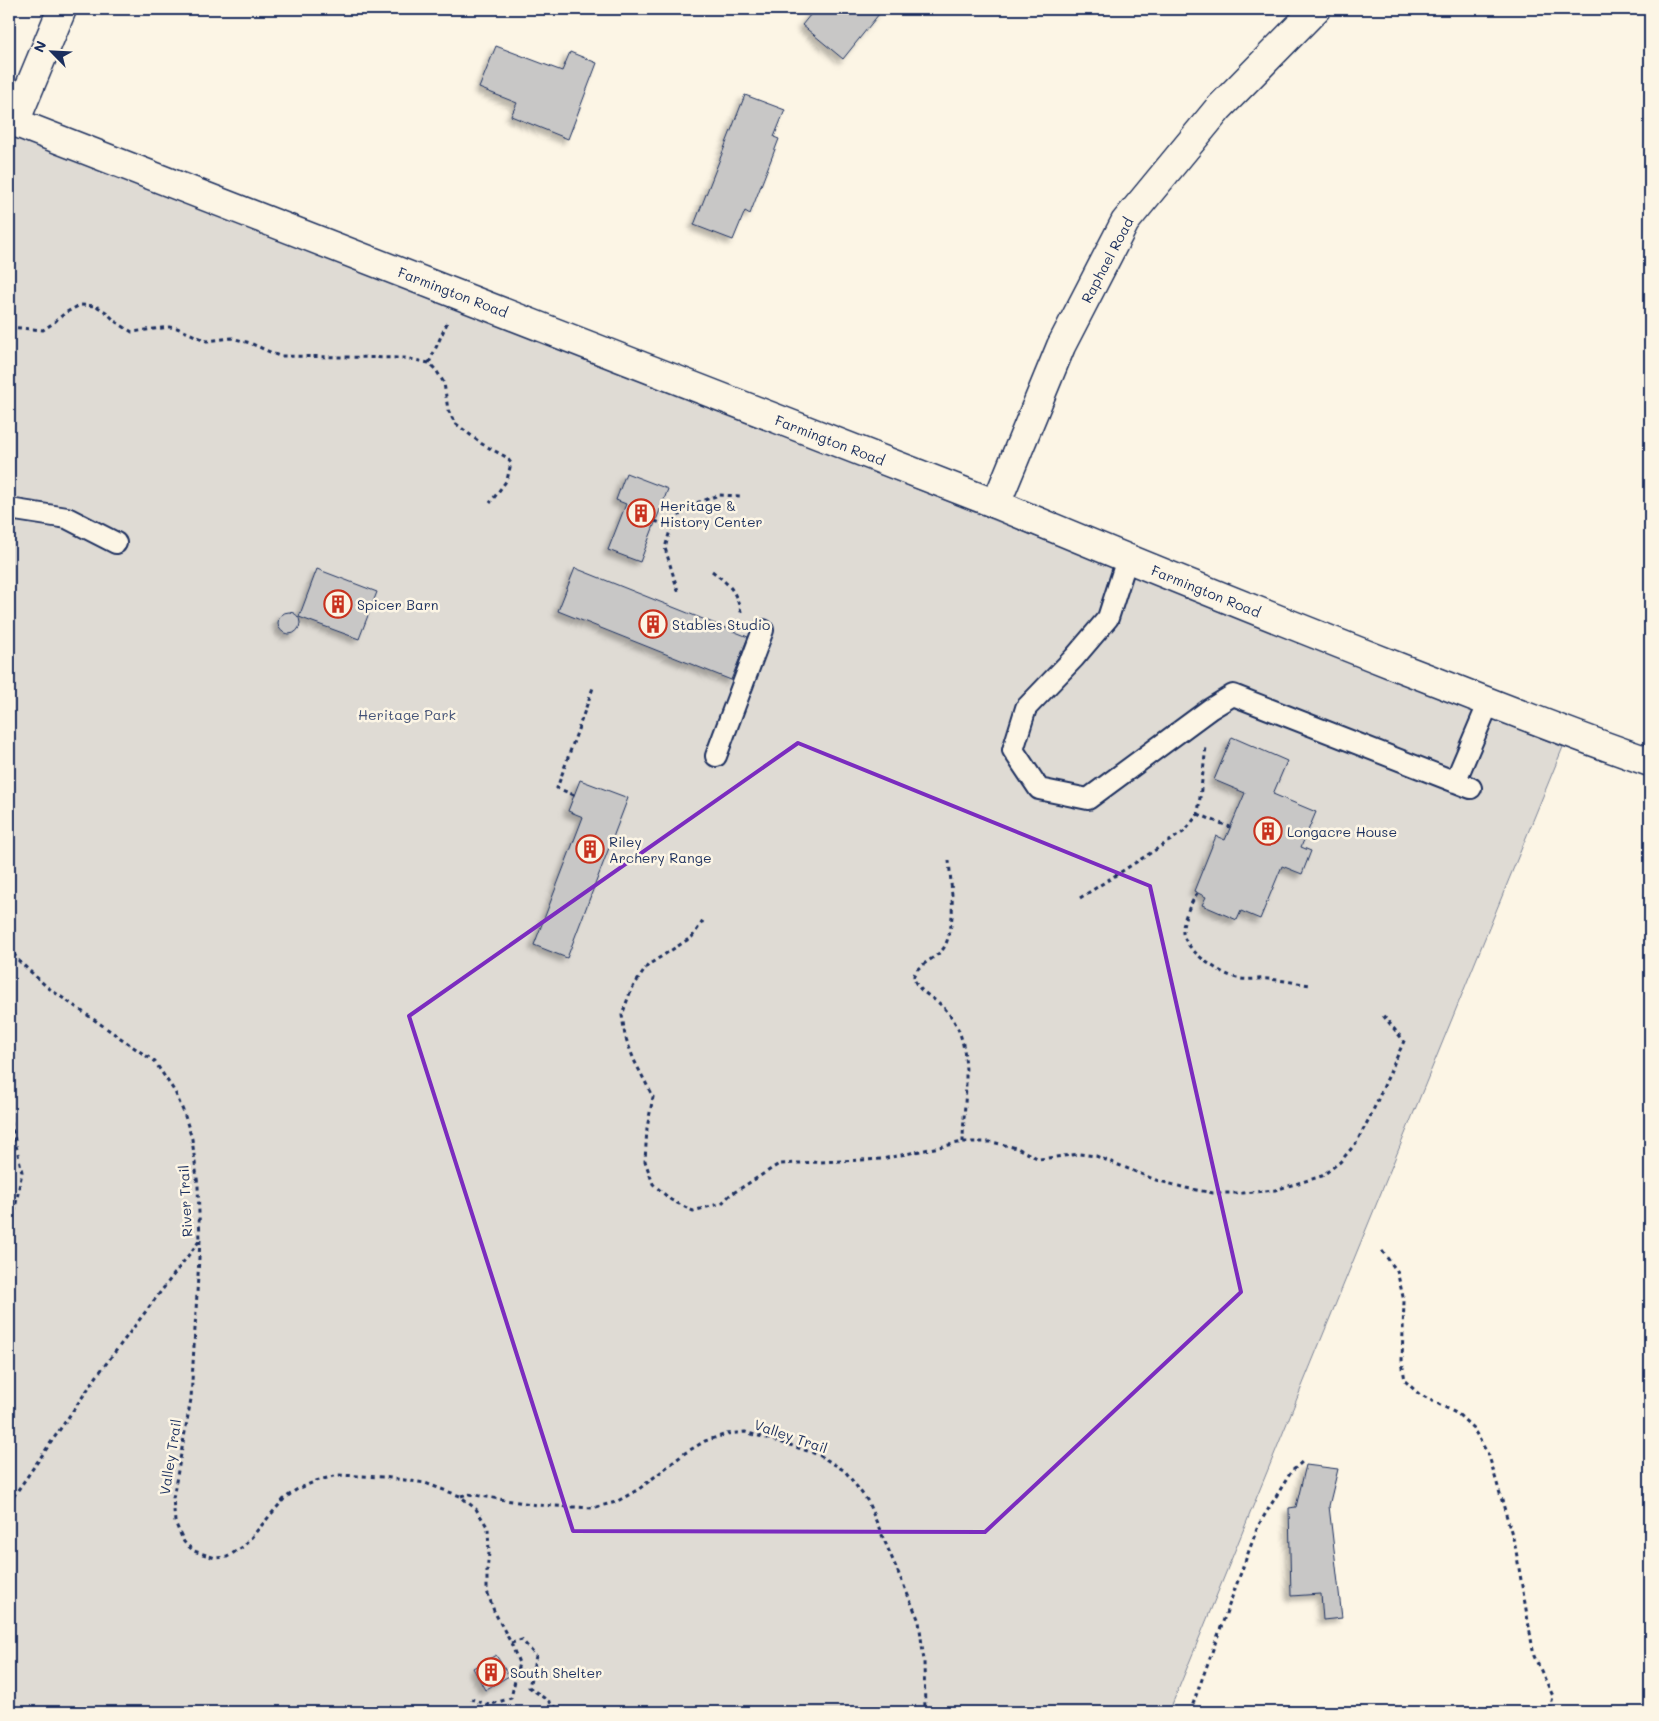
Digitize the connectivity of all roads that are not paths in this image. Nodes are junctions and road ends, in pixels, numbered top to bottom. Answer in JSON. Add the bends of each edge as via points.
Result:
{"nodes":[{"id":1,"x":62,"y":9,"type":"edge"},
{"id":2,"x":1316,"y":9,"type":"edge"},
{"id":3,"x":12,"y":121,"type":"edge"},
{"id":4,"x":996,"y":504,"type":"junction"},
{"id":5,"x":9,"y":509,"type":"edge"},
{"id":6,"x":116,"y":543,"type":"dead end"},
{"id":7,"x":1127,"y":559,"type":"junction"},
{"id":8,"x":763,"y":630,"type":"road end"},
{"id":9,"x":1488,"y":702,"type":"junction"},
{"id":10,"x":716,"y":756,"type":"dead end"},
{"id":11,"x":1650,"y":762,"type":"edge"}],
"edges":[{"from":1,"to":3,"type":"street"},
{"from":2,"to":4,"type":"street","name":"Raphael Road","via":[[1218,108],[1125,222],[1061,346]]},
{"from":3,"to":4,"type":"street","name":"Farmington Road"},
{"from":4,"to":7,"type":"street","name":"Farmington Road"},
{"from":5,"to":6,"type":"lane","via":[[67,518]]},
{"from":7,"to":9,"type":"street","name":"Farmington Road"},
{"from":7,"to":9,"type":"lane","via":[[1108,618],[1026,708],[1013,750],[1039,789],[1088,799],[1233,694],[1463,785]]},
{"from":8,"to":10,"type":"lane"},
{"from":9,"to":11,"type":"street","name":"Farmington Road"}]}
